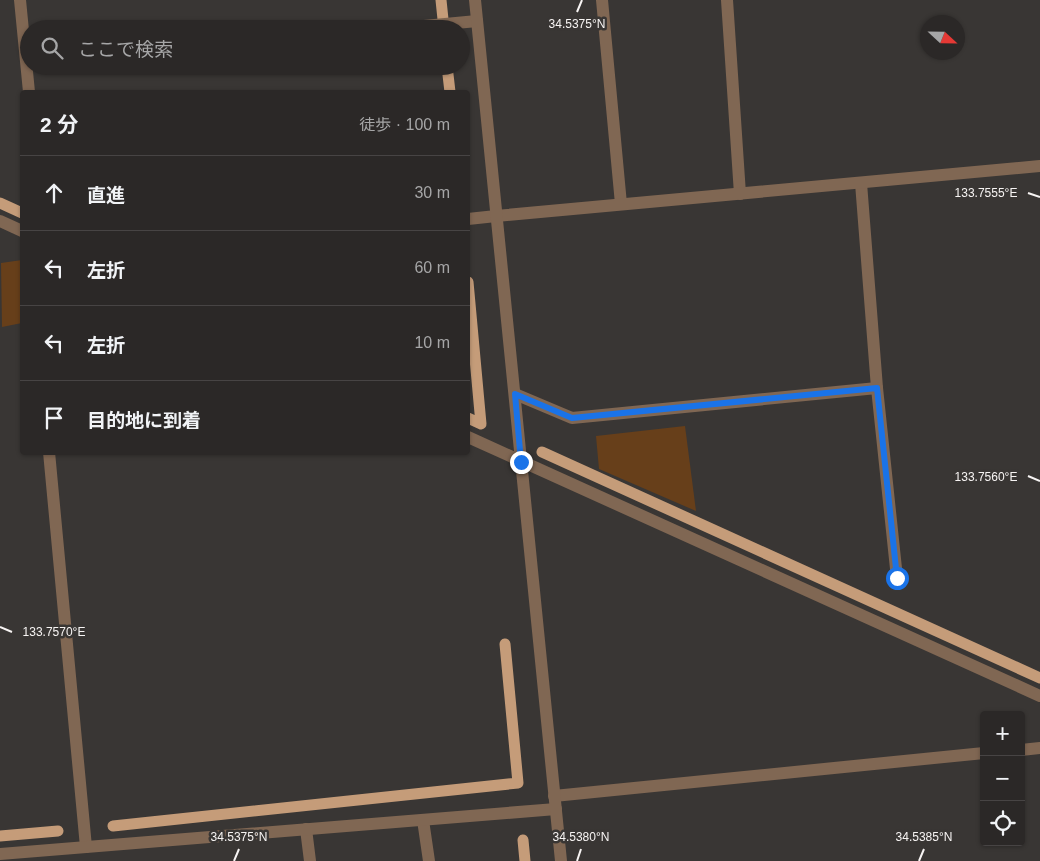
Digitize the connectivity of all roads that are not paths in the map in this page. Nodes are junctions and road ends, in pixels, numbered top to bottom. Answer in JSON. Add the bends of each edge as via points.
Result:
{"nodes":[{"id":1,"x":20,"y":0,"type":"edge"},
{"id":2,"x":474,"y":0,"type":"edge"},
{"id":3,"x":602,"y":0,"type":"edge"},
{"id":4,"x":727,"y":0,"type":"edge"},
{"id":5,"x":22,"y":20,"type":"edge"},
{"id":6,"x":477,"y":21,"type":"junction"},
{"id":7,"x":470,"y":22,"type":"edge"},
{"id":8,"x":27,"y":75,"type":"edge"},
{"id":9,"x":29,"y":90,"type":"edge"},
{"id":10,"x":1040,"y":166,"type":"edge"},
{"id":11,"x":861,"y":183,"type":"junction"},
{"id":12,"x":740,"y":194,"type":"junction"},
{"id":13,"x":621,"y":204,"type":"junction"},
{"id":14,"x":496,"y":216,"type":"junction"},
{"id":15,"x":470,"y":219,"type":"edge"},
{"id":16,"x":0,"y":221,"type":"edge"},
{"id":17,"x":20,"y":230,"type":"edge"},
{"id":18,"x":877,"y":388,"type":"junction"},
{"id":19,"x":515,"y":394,"type":"junction"},
{"id":20,"x":470,"y":438,"type":"edge"},
{"id":21,"x":49,"y":455,"type":"edge"},
{"id":22,"x":521,"y":462,"type":"junction"},
{"id":23,"x":897,"y":578,"type":"dead end"},
{"id":24,"x":1040,"y":696,"type":"edge"},
{"id":25,"x":1040,"y":748,"type":"edge"},
{"id":26,"x":1025,"y":750,"type":"edge"},
{"id":27,"x":980,"y":753,"type":"edge"},
{"id":28,"x":554,"y":796,"type":"junction"},
{"id":29,"x":556,"y":809,"type":"junction"},
{"id":30,"x":423,"y":820,"type":"junction"},
{"id":31,"x":306,"y":829,"type":"junction"},
{"id":32,"x":86,"y":847,"type":"junction"},
{"id":33,"x":0,"y":854,"type":"edge"},
{"id":34,"x":310,"y":861,"type":"edge"},
{"id":35,"x":429,"y":861,"type":"edge"},
{"id":36,"x":561,"y":861,"type":"edge"}],
"edges":[{"from":1,"to":5,"type":"street"},
{"from":2,"to":6,"type":"street"},
{"from":3,"to":13,"type":"street"},
{"from":4,"to":12,"type":"street"},
{"from":6,"to":7,"type":"street"},
{"from":6,"to":14,"type":"street"},
{"from":8,"to":9,"type":"street"},
{"from":10,"to":11,"type":"street"},
{"from":11,"to":12,"type":"street"},
{"from":11,"to":18,"type":"street"},
{"from":12,"to":13,"type":"street"},
{"from":13,"to":14,"type":"street"},
{"from":14,"to":15,"type":"street"},
{"from":14,"to":19,"type":"street"},
{"from":16,"to":17,"type":"street"},
{"from":18,"to":19,"type":"street","via":[[572,418]]},
{"from":18,"to":23,"type":"street"},
{"from":19,"to":22,"type":"street"},
{"from":20,"to":22,"type":"street"},
{"from":21,"to":32,"type":"street"},
{"from":22,"to":24,"type":"street"},
{"from":22,"to":28,"type":"street"},
{"from":25,"to":26,"type":"street"},
{"from":27,"to":28,"type":"street"},
{"from":28,"to":29,"type":"street"},
{"from":29,"to":30,"type":"street"},
{"from":29,"to":36,"type":"street"},
{"from":30,"to":31,"type":"street"},
{"from":30,"to":35,"type":"street"},
{"from":31,"to":32,"type":"street"},
{"from":31,"to":34,"type":"street"},
{"from":32,"to":33,"type":"street"}]}
